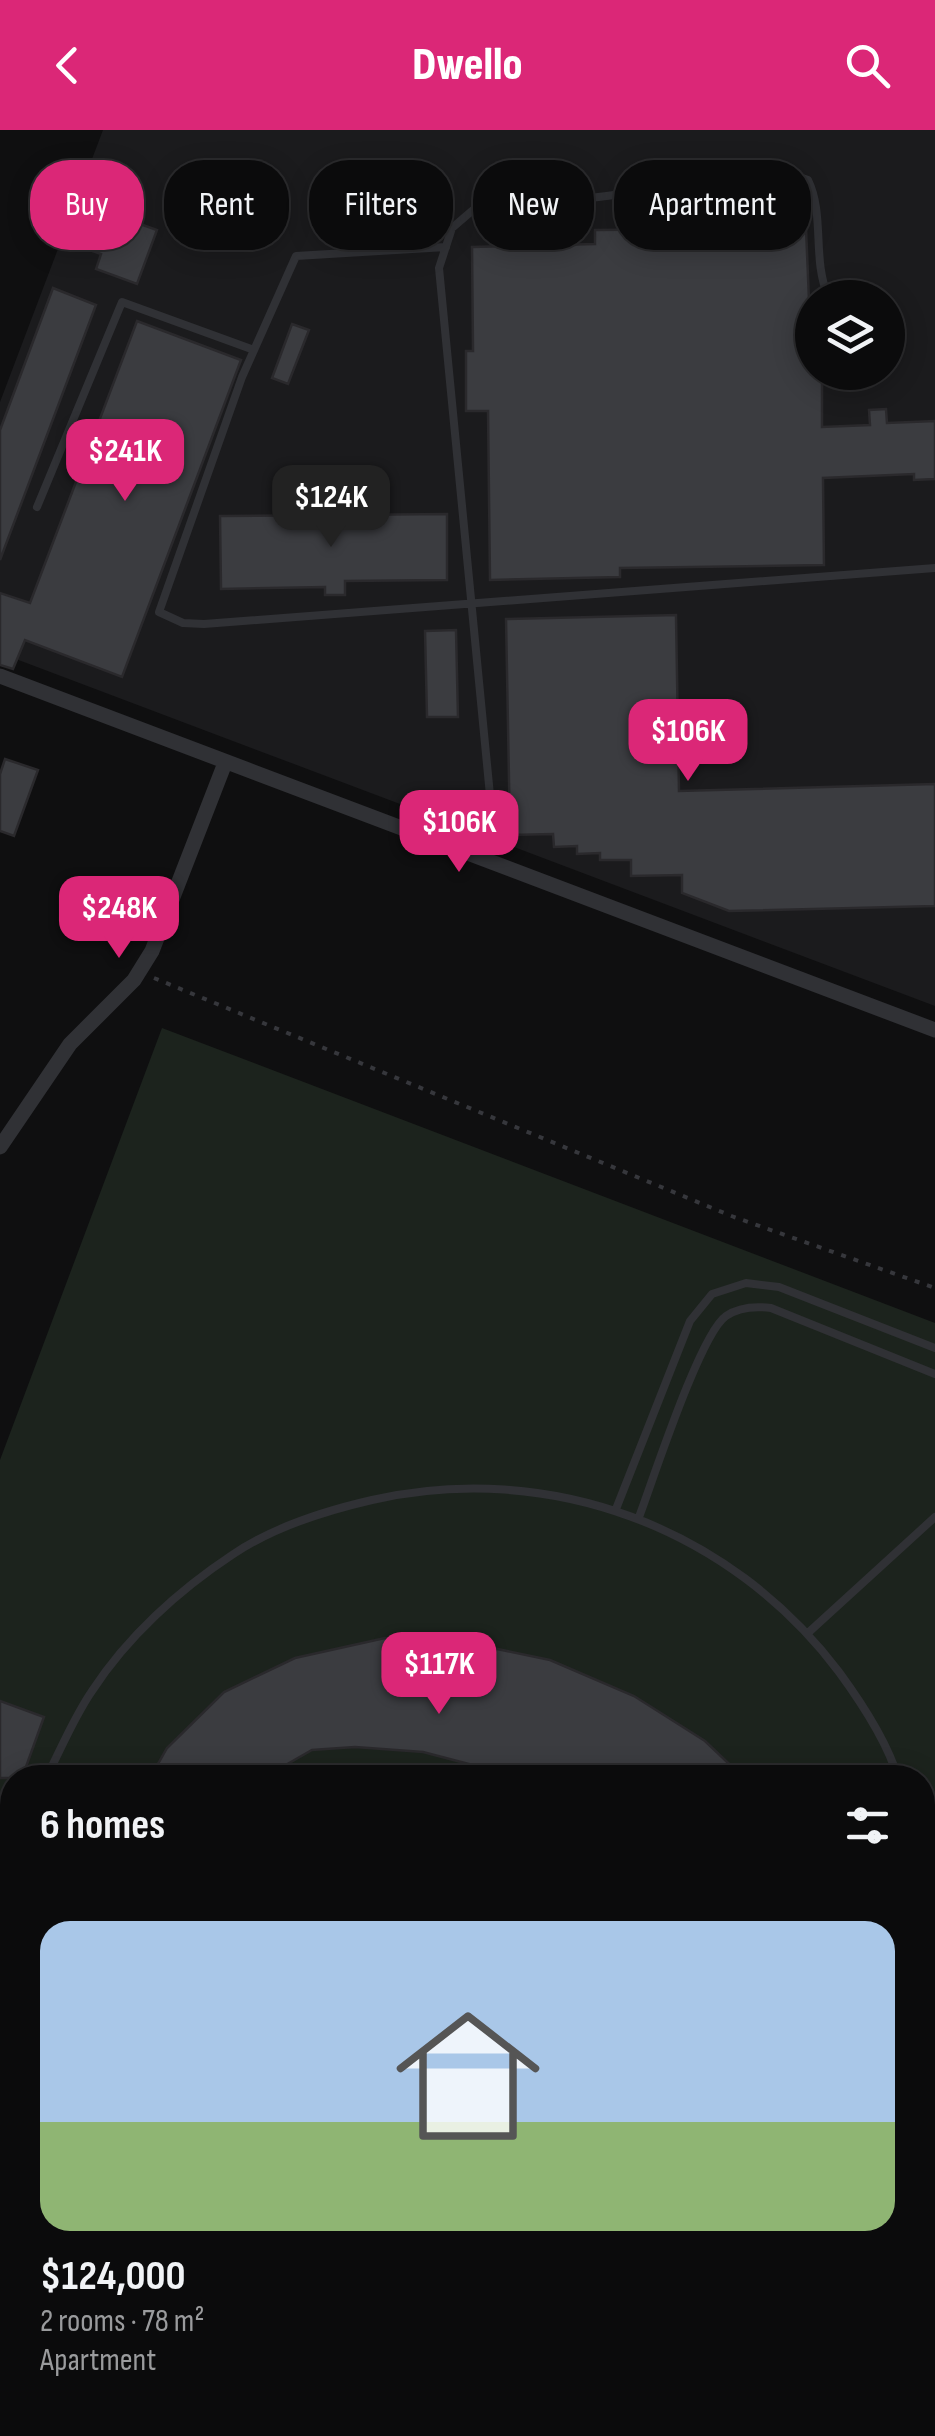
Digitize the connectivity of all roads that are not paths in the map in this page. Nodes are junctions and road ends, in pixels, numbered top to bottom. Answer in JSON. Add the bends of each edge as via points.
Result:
{"nodes":[{"id":1,"x":453,"y":227,"type":"edge"},
{"id":2,"x":396,"y":250,"type":"edge"},
{"id":3,"x":445,"y":250,"type":"edge"},
{"id":4,"x":823,"y":280,"type":"edge"},
{"id":5,"x":254,"y":350,"type":"junction"},
{"id":6,"x":37,"y":507,"type":"dead end"},
{"id":7,"x":935,"y":568,"type":"edge"},
{"id":8,"x":470,"y":604,"type":"junction"},
{"id":9,"x":0,"y":676,"type":"edge"},
{"id":10,"x":224,"y":762,"type":"junction"},
{"id":11,"x":492,"y":816,"type":"dead end"},
{"id":12,"x":935,"y":1030,"type":"edge"},
{"id":13,"x":0,"y":1147,"type":"edge"},
{"id":14,"x":935,"y":1348,"type":"edge"},
{"id":15,"x":935,"y":1374,"type":"edge"},
{"id":16,"x":616,"y":1509,"type":"junction"},
{"id":17,"x":639,"y":1517,"type":"junction"},
{"id":18,"x":935,"y":1517,"type":"edge"},
{"id":19,"x":808,"y":1632,"type":"junction"},
{"id":20,"x":53,"y":1765,"type":"edge"},
{"id":21,"x":891,"y":1765,"type":"edge"}],
"edges":[{"from":1,"to":4,"type":"lane","via":[[473,210],[640,192],[749,171],[791,174],[808,180],[814,193]]},
{"from":2,"to":5,"type":"lane","via":[[296,256]]},
{"from":3,"to":8,"type":"lane","via":[[440,268]]},
{"from":5,"to":6,"type":"lane","via":[[122,302]]},
{"from":5,"to":8,"type":"lane","via":[[159,612],[204,624]]},
{"from":7,"to":8,"type":"lane"},
{"from":8,"to":11,"type":"lane"},
{"from":9,"to":10,"type":"street"},
{"from":10,"to":12,"type":"street"},
{"from":10,"to":13,"type":"street","via":[[166,921],[140,970],[70,1044]]},
{"from":14,"to":16,"type":"lane","via":[[778,1286],[746,1283],[712,1294],[690,1321]]},
{"from":15,"to":17,"type":"lane","via":[[771,1308],[726,1316],[707,1342]]},
{"from":16,"to":17,"type":"lane"},
{"from":16,"to":20,"type":"lane","via":[[520,1488],[421,1489],[324,1511],[234,1553],[156,1614],[92,1690]]},
{"from":17,"to":19,"type":"lane","via":[[690,1540],[751,1581]]},
{"from":18,"to":19,"type":"lane"},
{"from":19,"to":21,"type":"lane","via":[[855,1694]]}]}
